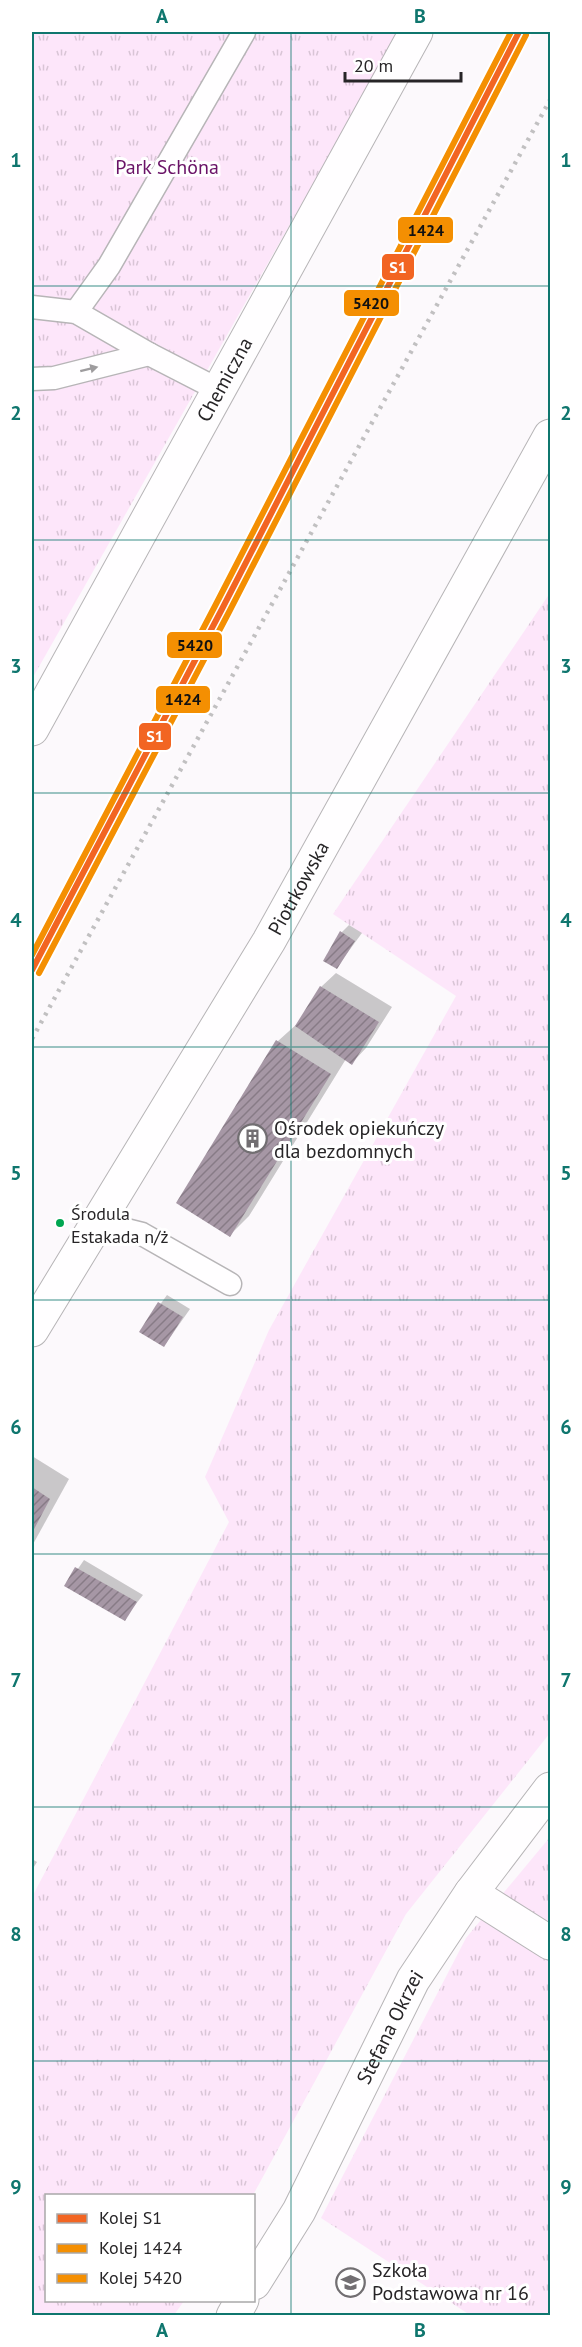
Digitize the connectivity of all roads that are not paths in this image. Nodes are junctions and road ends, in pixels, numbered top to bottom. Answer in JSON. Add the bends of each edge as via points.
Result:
{"nodes":[{"id":1,"x":244,"y":32,"type":"edge"},
{"id":2,"x":416,"y":32,"type":"edge"},
{"id":3,"x":32,"y":307,"type":"edge"},
{"id":4,"x":76,"y":312,"type":"junction"},
{"id":5,"x":149,"y":354,"type":"junction"},
{"id":6,"x":32,"y":379,"type":"edge"},
{"id":7,"x":218,"y":389,"type":"junction"},
{"id":8,"x":550,"y":436,"type":"edge"},
{"id":9,"x":32,"y":729,"type":"edge"},
{"id":10,"x":102,"y":1217,"type":"junction"},
{"id":11,"x":230,"y":1284,"type":"dead end"},
{"id":12,"x":32,"y":1330,"type":"edge"},
{"id":13,"x":550,"y":1789,"type":"edge"},
{"id":14,"x":471,"y":1893,"type":"junction"},
{"id":15,"x":550,"y":1943,"type":"edge"},
{"id":16,"x":255,"y":2281,"type":"edge"},
{"id":17,"x":241,"y":2302,"type":"edge"},
{"id":18,"x":232,"y":2316,"type":"edge"}],
"edges":[{"from":1,"to":4,"type":"lane","via":[[109,266]]},
{"from":2,"to":7,"type":"street","name":"Chemiczna"},
{"from":3,"to":4,"type":"lane"},
{"from":4,"to":5,"type":"lane"},
{"from":6,"to":5,"type":"lane","one_way":true,"via":[[54,378]]},
{"from":5,"to":7,"type":"lane"},
{"from":7,"to":9,"type":"street","name":"Chemiczna"},
{"from":8,"to":10,"type":"street","name":"Piotrkowska","via":[[269,941]]},
{"from":10,"to":11,"type":"lane","via":[[122,1229],[142,1234]]},
{"from":10,"to":12,"type":"street","name":"Piotrkowska"},
{"from":13,"to":14,"type":"street","name":"Stefana Okrzei"},
{"from":14,"to":15,"type":"street"},
{"from":14,"to":16,"type":"street","name":"Stefana Okrzei","via":[[413,1980],[299,2211]]},
{"from":17,"to":18,"type":"street"}]}
